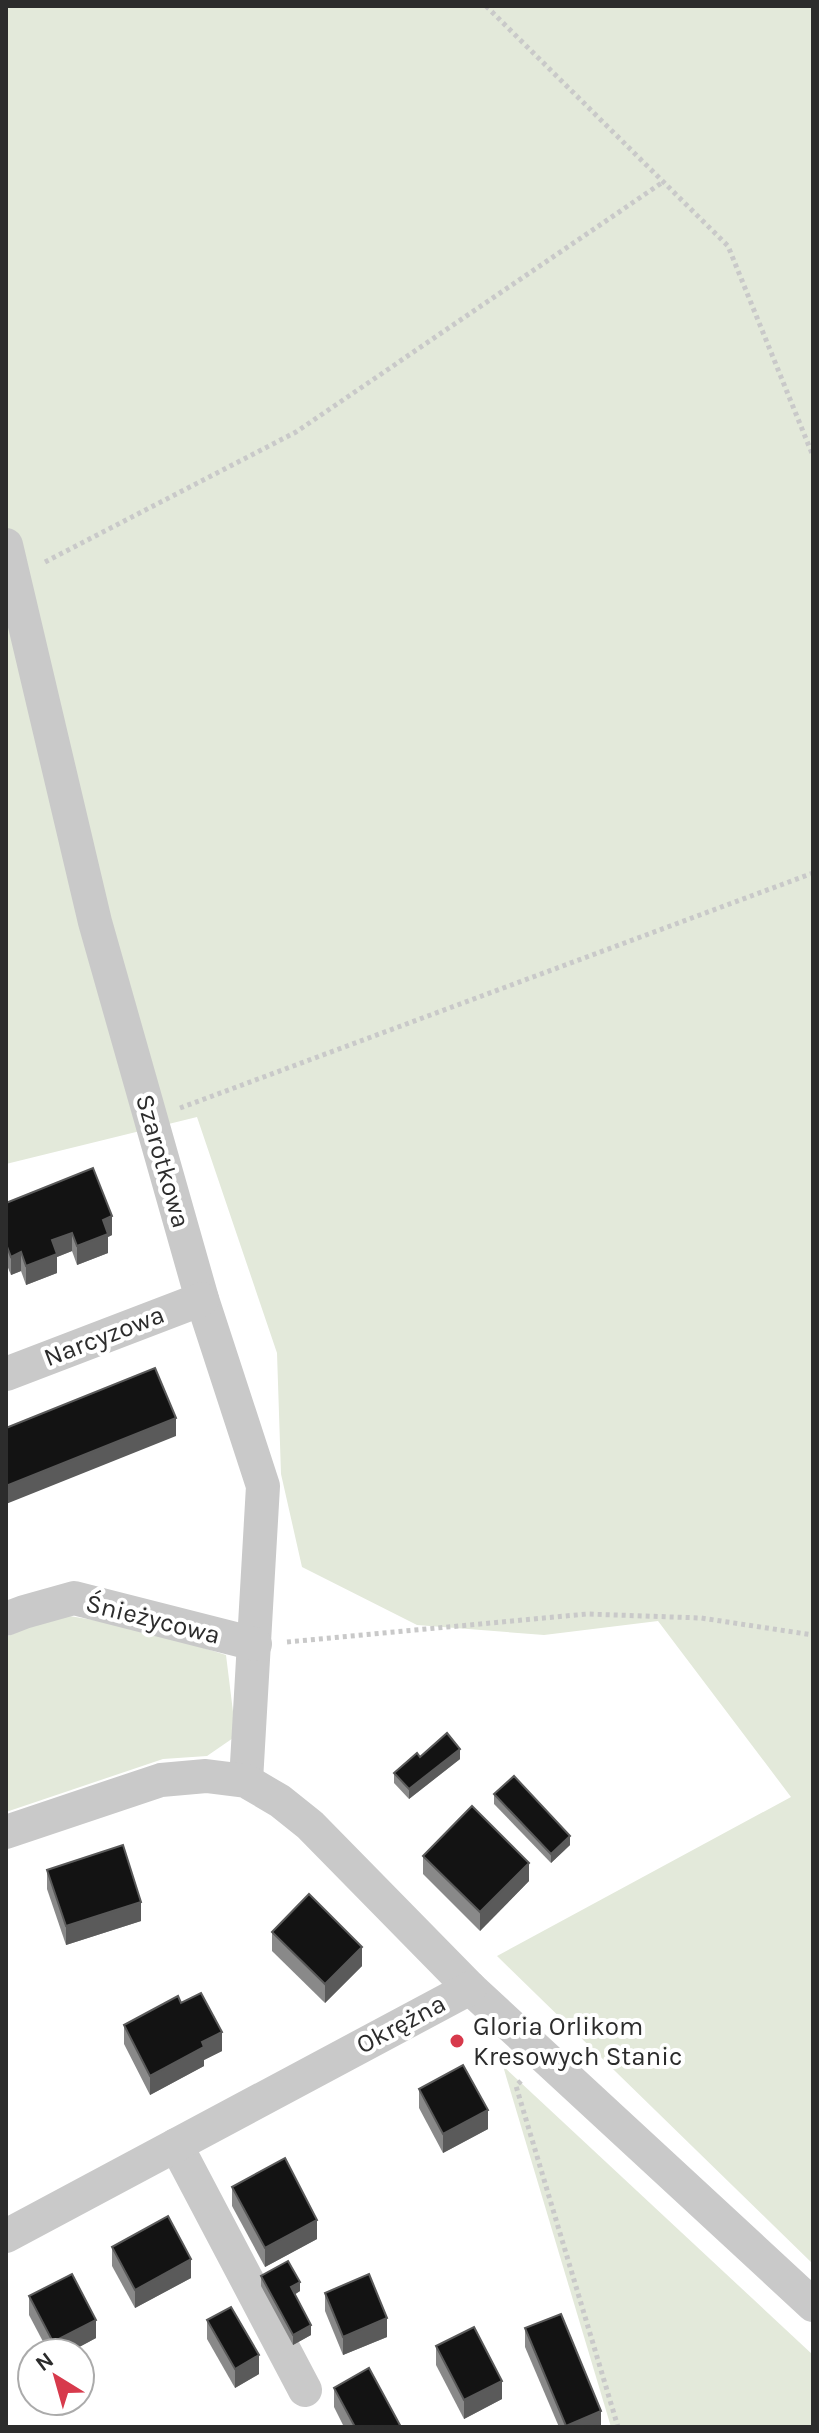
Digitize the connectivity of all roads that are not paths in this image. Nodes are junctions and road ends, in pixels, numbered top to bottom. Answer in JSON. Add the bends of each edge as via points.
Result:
{"nodes":[{"id":1,"x":10,"y":562,"type":"edge"},
{"id":2,"x":202,"y":1299,"type":"junction"},
{"id":3,"x":6,"y":1374,"type":"edge"},
{"id":4,"x":6,"y":1619,"type":"edge"},
{"id":5,"x":255,"y":1644,"type":"junction"},
{"id":6,"x":246,"y":1781,"type":"junction"},
{"id":7,"x":6,"y":1832,"type":"edge"},
{"id":8,"x":470,"y":1988,"type":"junction"},
{"id":9,"x":176,"y":2145,"type":"junction"},
{"id":10,"x":6,"y":2236,"type":"edge"},
{"id":11,"x":813,"y":2305,"type":"edge"},
{"id":12,"x":305,"y":2390,"type":"dead end"}],
"edges":[{"from":1,"to":2,"type":"street","name":"Szarotkowa","via":[[95,922]]},
{"from":2,"to":3,"type":"street","name":"Narcyzowa"},
{"from":2,"to":5,"type":"street","name":"Szarotkowa","via":[[263,1486]]},
{"from":4,"to":5,"type":"street","name":"Śnieżycowa","via":[[74,1598]]},
{"from":5,"to":6,"type":"street","name":"Szarotkowa"},
{"from":6,"to":7,"type":"street","via":[[206,1776],[161,1780]]},
{"from":6,"to":8,"type":"street","via":[[310,1825]]},
{"from":8,"to":9,"type":"street","name":"Okrężna"},
{"from":8,"to":11,"type":"street","name":"Okrężna"},
{"from":9,"to":10,"type":"street","name":"Okrężna"},
{"from":9,"to":12,"type":"street"}]}
